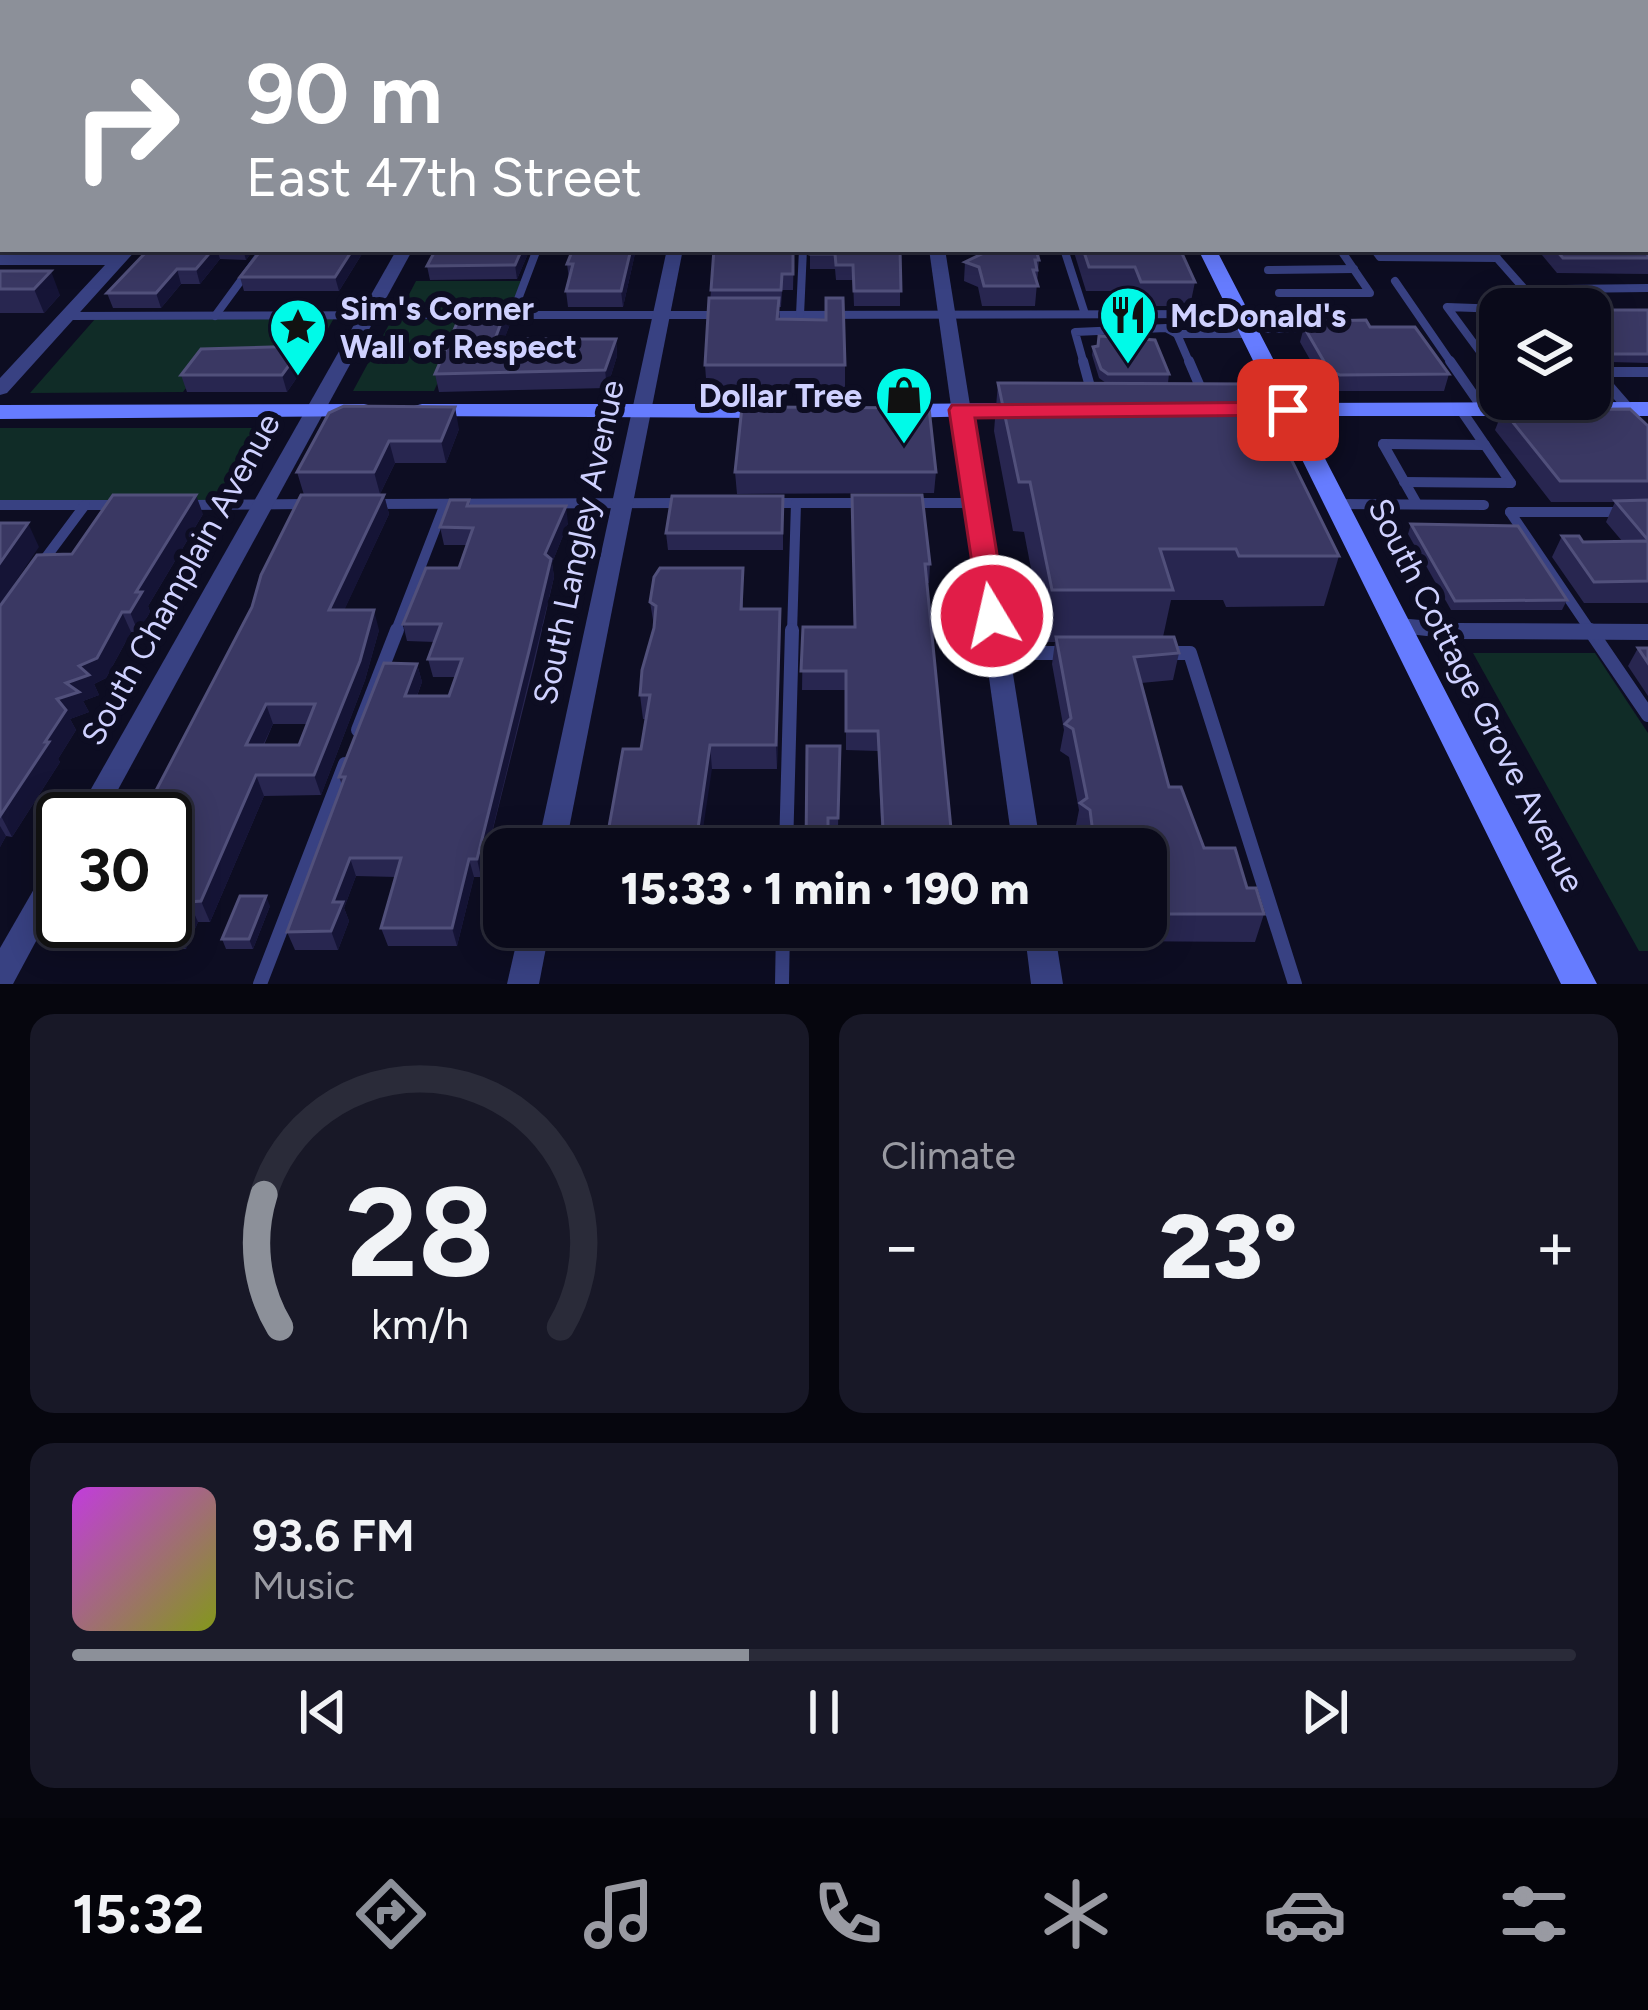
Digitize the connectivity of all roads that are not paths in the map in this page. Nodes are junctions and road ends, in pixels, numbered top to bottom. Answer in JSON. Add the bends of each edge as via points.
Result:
{"nodes":[{"id":1,"x":262,"y":252,"type":"edge"},
{"id":2,"x":403,"y":252,"type":"edge"},
{"id":3,"x":536,"y":252,"type":"edge"},
{"id":4,"x":674,"y":252,"type":"edge"},
{"id":5,"x":802,"y":252,"type":"edge"},
{"id":6,"x":937,"y":252,"type":"edge"},
{"id":7,"x":1065,"y":252,"type":"edge"},
{"id":8,"x":1210,"y":252,"type":"edge"},
{"id":9,"x":1342,"y":252,"type":"edge"},
{"id":10,"x":1376,"y":252,"type":"edge"},
{"id":11,"x":1493,"y":254,"type":"edge"},
{"id":12,"x":124,"y":255,"type":"edge"},
{"id":13,"x":0,"y":260,"type":"edge"},
{"id":14,"x":1354,"y":269,"type":"junction"},
{"id":15,"x":1268,"y":270,"type":"dead end"},
{"id":16,"x":1395,"y":281,"type":"dead end"},
{"id":17,"x":1523,"y":288,"type":"edge"},
{"id":18,"x":1611,"y":288,"type":"edge"},
{"id":19,"x":1648,"y":288,"type":"edge"},
{"id":20,"x":1279,"y":293,"type":"dead end"},
{"id":21,"x":1479,"y":308,"type":"edge"},
{"id":22,"x":800,"y":314,"type":"junction"},
{"id":23,"x":947,"y":314,"type":"junction"},
{"id":24,"x":1085,"y":314,"type":"junction"},
{"id":25,"x":368,"y":315,"type":"junction"},
{"id":26,"x":512,"y":315,"type":"junction"},
{"id":27,"x":662,"y":315,"type":"junction"},
{"id":28,"x":731,"y":315,"type":"edge"},
{"id":29,"x":754,"y":315,"type":"edge"},
{"id":30,"x":67,"y":316,"type":"junction"},
{"id":31,"x":215,"y":316,"type":"junction"},
{"id":32,"x":1246,"y":325,"type":"junction"},
{"id":33,"x":1402,"y":327,"type":"edge"},
{"id":34,"x":1426,"y":327,"type":"junction"},
{"id":35,"x":1332,"y":328,"type":"edge"},
{"id":36,"x":1177,"y":334,"type":"junction"},
{"id":37,"x":1479,"y":351,"type":"edge"},
{"id":38,"x":1611,"y":369,"type":"edge"},
{"id":39,"x":1648,"y":372,"type":"edge"},
{"id":40,"x":0,"y":389,"type":"edge"},
{"id":41,"x":1611,"y":389,"type":"edge"},
{"id":42,"x":1479,"y":409,"type":"edge"},
{"id":43,"x":961,"y":410,"type":"junction"},
{"id":44,"x":1086,"y":410,"type":"joint"},
{"id":45,"x":1180,"y":410,"type":"edge"},
{"id":46,"x":1210,"y":410,"type":"junction"},
{"id":47,"x":1288,"y":410,"type":"junction"},
{"id":48,"x":1473,"y":410,"type":"junction"},
{"id":49,"x":315,"y":411,"type":"junction"},
{"id":50,"x":642,"y":411,"type":"junction"},
{"id":51,"x":788,"y":411,"type":"edge"},
{"id":52,"x":882,"y":411,"type":"edge"},
{"id":53,"x":0,"y":412,"type":"edge"},
{"id":54,"x":1631,"y":413,"type":"edge"},
{"id":55,"x":1485,"y":445,"type":"junction"},
{"id":56,"x":1404,"y":482,"type":"junction"},
{"id":57,"x":1470,"y":482,"type":"junction"},
{"id":58,"x":975,"y":502,"type":"junction"},
{"id":59,"x":623,"y":503,"type":"junction"},
{"id":60,"x":702,"y":503,"type":"edge"},
{"id":61,"x":749,"y":503,"type":"edge"},
{"id":62,"x":796,"y":503,"type":"junction"},
{"id":63,"x":867,"y":503,"type":"edge"},
{"id":64,"x":891,"y":503,"type":"edge"},
{"id":65,"x":263,"y":504,"type":"junction"},
{"id":66,"x":316,"y":504,"type":"edge"},
{"id":67,"x":359,"y":504,"type":"edge"},
{"id":68,"x":445,"y":504,"type":"junction"},
{"id":69,"x":1337,"y":504,"type":"junction"},
{"id":70,"x":1417,"y":504,"type":"junction"},
{"id":71,"x":0,"y":505,"type":"edge"},
{"id":72,"x":85,"y":505,"type":"junction"},
{"id":73,"x":126,"y":505,"type":"edge"},
{"id":74,"x":168,"y":505,"type":"edge"},
{"id":75,"x":1648,"y":512,"type":"edge"},
{"id":76,"x":28,"y":582,"type":"edge"},
{"id":77,"x":1398,"y":626,"type":"junction"},
{"id":78,"x":1591,"y":632,"type":"junction"},
{"id":79,"x":1648,"y":632,"type":"edge"},
{"id":80,"x":998,"y":653,"type":"junction"},
{"id":81,"x":1075,"y":653,"type":"edge"},
{"id":82,"x":1144,"y":653,"type":"edge"},
{"id":83,"x":1648,"y":716,"type":"edge"},
{"id":84,"x":103,"y":792,"type":"edge"},
{"id":85,"x":555,"y":828,"type":"edge"},
{"id":86,"x":787,"y":828,"type":"edge"},
{"id":87,"x":1024,"y":828,"type":"edge"},
{"id":88,"x":36,"y":912,"type":"edge"},
{"id":89,"x":531,"y":948,"type":"edge"},
{"id":90,"x":783,"y":948,"type":"edge"},
{"id":91,"x":1042,"y":948,"type":"edge"},
{"id":92,"x":0,"y":977,"type":"edge"},
{"id":93,"x":260,"y":984,"type":"edge"},
{"id":94,"x":524,"y":984,"type":"edge"},
{"id":95,"x":782,"y":984,"type":"edge"},
{"id":96,"x":1047,"y":984,"type":"edge"},
{"id":97,"x":1295,"y":984,"type":"edge"},
{"id":98,"x":1579,"y":984,"type":"edge"}],
"edges":[{"from":1,"to":31,"type":"lane"},
{"from":2,"to":25,"type":"street","name":"South Champlain Avenue"},
{"from":3,"to":26,"type":"lane"},
{"from":4,"to":27,"type":"street","name":"South Langley Avenue"},
{"from":5,"to":22,"type":"lane"},
{"from":6,"to":23,"type":"street"},
{"from":7,"to":24,"type":"lane"},
{"from":8,"to":32,"type":"main road","name":"South Cottage Grove Avenue"},
{"from":9,"to":14,"type":"lane"},
{"from":10,"to":11,"type":"lane"},
{"from":11,"to":17,"type":"lane"},
{"from":12,"to":13,"type":"street"},
{"from":12,"to":30,"type":"street"},
{"from":14,"to":15,"type":"lane"},
{"from":14,"to":20,"type":"lane","via":[[1370,293]]},
{"from":16,"to":34,"type":"lane"},
{"from":18,"to":19,"type":"lane"},
{"from":21,"to":37,"type":"lane","via":[[1447,307]]},
{"from":22,"to":23,"type":"lane"},
{"from":22,"to":29,"type":"lane"},
{"from":23,"to":24,"type":"lane"},
{"from":23,"to":43,"type":"street"},
{"from":24,"to":32,"type":"lane"},
{"from":25,"to":26,"type":"lane"},
{"from":25,"to":31,"type":"lane"},
{"from":25,"to":49,"type":"street","name":"South Champlain Avenue"},
{"from":26,"to":27,"type":"lane"},
{"from":27,"to":28,"type":"lane"},
{"from":27,"to":50,"type":"street","name":"South Langley Avenue"},
{"from":30,"to":31,"type":"lane"},
{"from":30,"to":40,"type":"street"},
{"from":32,"to":35,"type":"lane"},
{"from":32,"to":36,"type":"lane"},
{"from":32,"to":47,"type":"main road","name":"South Cottage Grove Avenue"},
{"from":33,"to":34,"type":"lane"},
{"from":34,"to":48,"type":"lane"},
{"from":36,"to":44,"type":"lane","via":[[1075,332]]},
{"from":36,"to":46,"type":"lane"},
{"from":38,"to":39,"type":"lane"},
{"from":41,"to":54,"type":"lane"},
{"from":42,"to":48,"type":"main road"},
{"from":43,"to":44,"type":"main road"},
{"from":43,"to":52,"type":"main road"},
{"from":43,"to":58,"type":"street"},
{"from":45,"to":46,"type":"main road"},
{"from":46,"to":47,"type":"main road"},
{"from":47,"to":48,"type":"main road"},
{"from":47,"to":69,"type":"main road","name":"South Cottage Grove Avenue"},
{"from":48,"to":55,"type":"lane"},
{"from":49,"to":50,"type":"main road"},
{"from":49,"to":53,"type":"main road"},
{"from":49,"to":65,"type":"street","name":"South Champlain Avenue"},
{"from":50,"to":51,"type":"main road"},
{"from":50,"to":59,"type":"street","name":"South Langley Avenue"},
{"from":55,"to":56,"type":"lane","via":[[1382,444]]},
{"from":55,"to":57,"type":"lane","via":[[1511,482]]},
{"from":56,"to":57,"type":"lane"},
{"from":56,"to":70,"type":"lane"},
{"from":57,"to":70,"type":"lane","via":[[1484,505]]},
{"from":58,"to":64,"type":"lane"},
{"from":58,"to":80,"type":"street"},
{"from":59,"to":60,"type":"lane"},
{"from":59,"to":68,"type":"lane"},
{"from":59,"to":85,"type":"street","name":"South Langley Avenue"},
{"from":61,"to":62,"type":"lane"},
{"from":62,"to":63,"type":"lane"},
{"from":62,"to":86,"type":"lane"},
{"from":65,"to":66,"type":"lane"},
{"from":65,"to":74,"type":"lane"},
{"from":65,"to":84,"type":"street","name":"South Champlain Avenue"},
{"from":67,"to":68,"type":"lane"},
{"from":68,"to":93,"type":"lane"},
{"from":69,"to":70,"type":"lane"},
{"from":69,"to":77,"type":"main road","name":"South Cottage Grove Avenue"},
{"from":71,"to":72,"type":"lane"},
{"from":72,"to":73,"type":"lane"},
{"from":72,"to":76,"type":"lane"},
{"from":75,"to":78,"type":"lane","via":[[1510,512]]},
{"from":77,"to":78,"type":"street"},
{"from":77,"to":98,"type":"main road","name":"South Cottage Grove Avenue"},
{"from":78,"to":79,"type":"street"},
{"from":78,"to":83,"type":"lane"},
{"from":80,"to":81,"type":"lane"},
{"from":80,"to":87,"type":"street"},
{"from":82,"to":97,"type":"lane","via":[[1190,653]]},
{"from":88,"to":92,"type":"street"},
{"from":89,"to":94,"type":"street"},
{"from":90,"to":95,"type":"lane"},
{"from":91,"to":96,"type":"street"}]}
